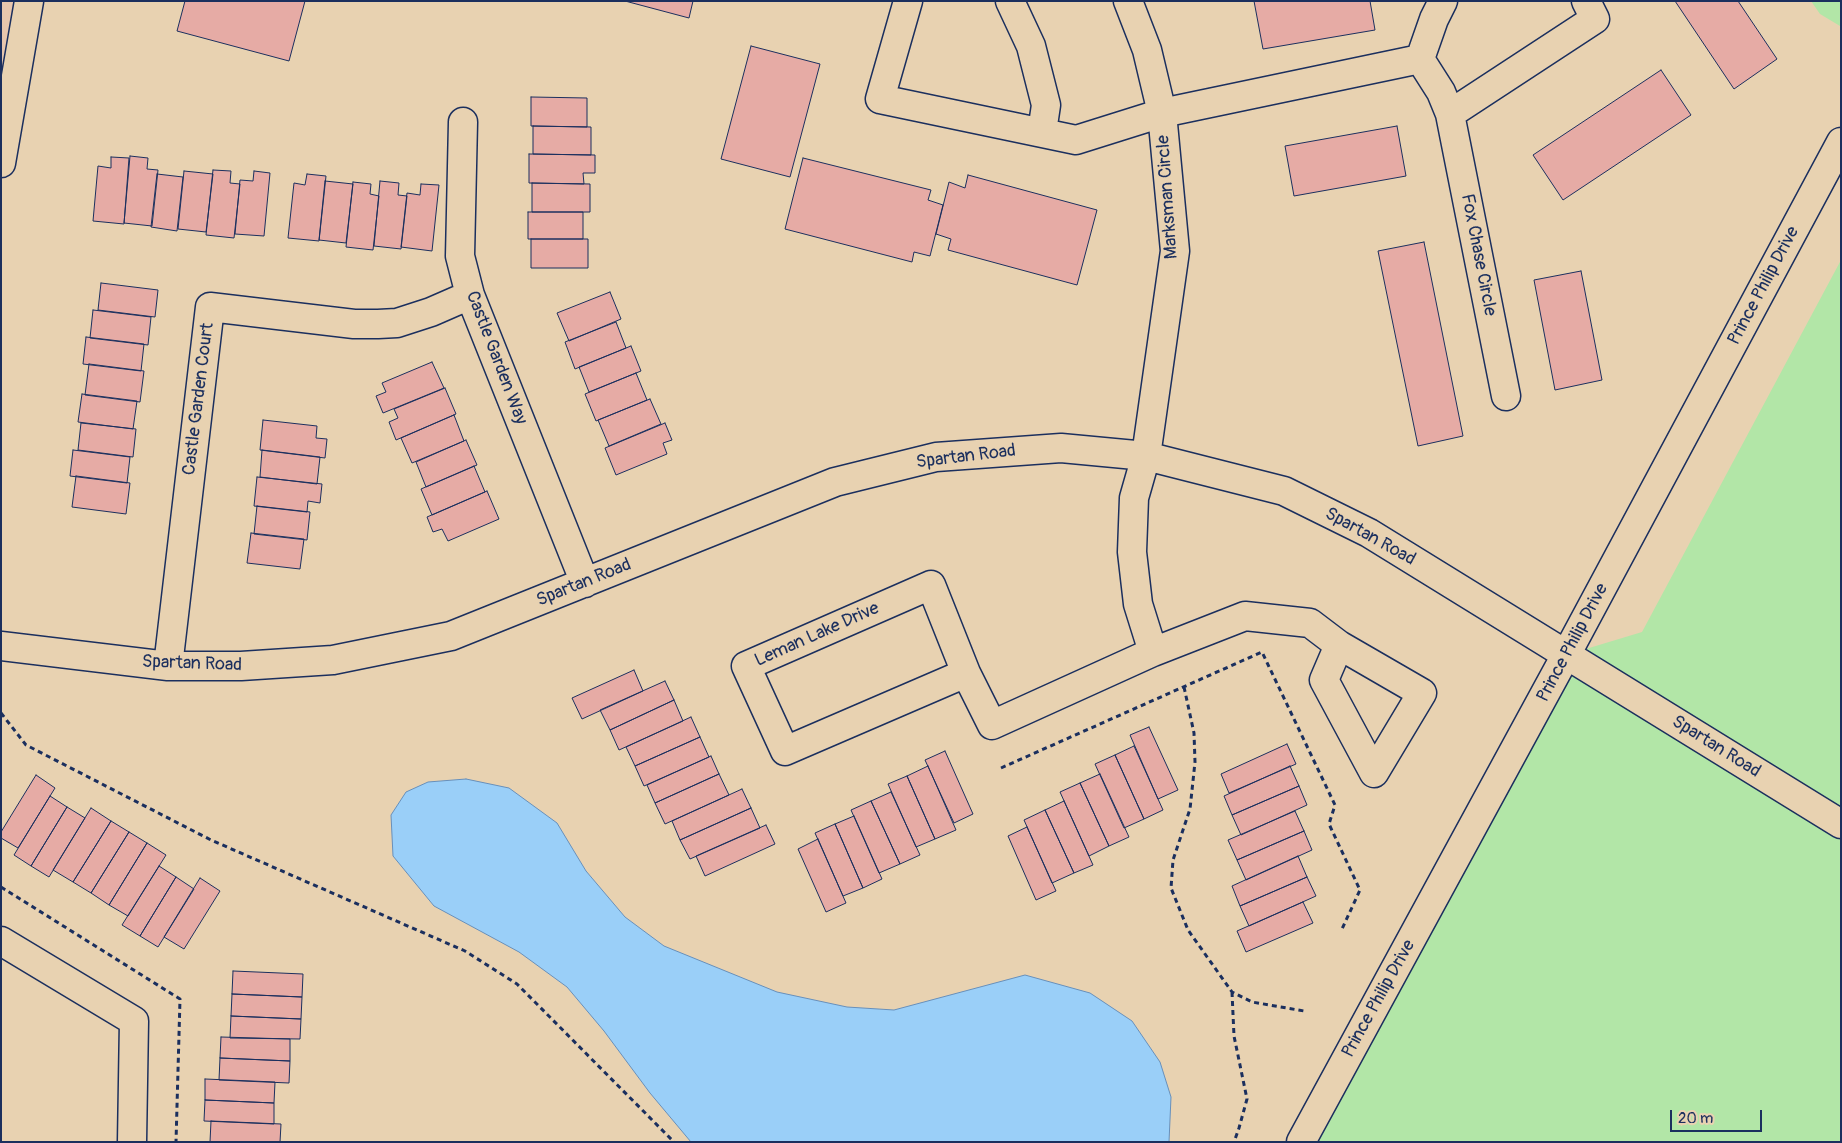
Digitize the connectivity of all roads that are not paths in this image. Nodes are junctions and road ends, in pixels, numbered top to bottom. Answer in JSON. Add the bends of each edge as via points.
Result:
{"nodes":[{"id":1,"x":29,"y":1,"type":"edge"},
{"id":2,"x":908,"y":1,"type":"edge"},
{"id":3,"x":1010,"y":1,"type":"edge"},
{"id":4,"x":1128,"y":1,"type":"edge"},
{"id":5,"x":1443,"y":1,"type":"edge"},
{"id":6,"x":1586,"y":1,"type":"edge"},
{"id":7,"x":1420,"y":59,"type":"junction"},
{"id":8,"x":1162,"y":113,"type":"junction"},
{"id":9,"x":1450,"y":114,"type":"junction"},
{"id":10,"x":463,"y":122,"type":"dead end"},
{"id":11,"x":1042,"y":132,"type":"junction"},
{"id":12,"x":1841,"y":142,"type":"edge"},
{"id":13,"x":1,"y":163,"type":"edge"},
{"id":14,"x":470,"y":295,"type":"junction"},
{"id":15,"x":1506,"y":396,"type":"dead end"},
{"id":16,"x":1146,"y":456,"type":"junction"},
{"id":17,"x":585,"y":583,"type":"junction"},
{"id":18,"x":1338,"y":645,"type":"dead end"},
{"id":19,"x":1,"y":646,"type":"edge"},
{"id":20,"x":1153,"y":652,"type":"junction"},
{"id":21,"x":1566,"y":655,"type":"junction"},
{"id":22,"x":168,"y":666,"type":"junction"},
{"id":23,"x":966,"y":673,"type":"junction"},
{"id":24,"x":1841,"y":824,"type":"edge"},
{"id":25,"x":1,"y":941,"type":"edge"},
{"id":26,"x":132,"y":1142,"type":"edge"},
{"id":27,"x":1302,"y":1142,"type":"edge"}],
"edges":[{"from":1,"to":13,"type":"street"},
{"from":2,"to":11,"type":"street","via":[[880,99]]},
{"from":3,"to":11,"type":"street","via":[[1031,46],[1044,96]]},
{"from":4,"to":8,"type":"street","name":"Marksman Circle","via":[[1148,50]]},
{"from":5,"to":7,"type":"street"},
{"from":6,"to":9,"type":"street","via":[[1595,18]]},
{"from":7,"to":8,"type":"street"},
{"from":7,"to":9,"type":"street","name":"Fox Chase Circle","via":[[1441,92]]},
{"from":8,"to":11,"type":"street","via":[[1076,140]]},
{"from":8,"to":16,"type":"street","name":"Marksman Circle","via":[[1175,251]]},
{"from":9,"to":15,"type":"street","name":"Fox Chase Circle"},
{"from":10,"to":14,"type":"street","name":"Castle Garden Way","via":[[460,256]]},
{"from":12,"to":21,"type":"street","name":"Prince Philip Drive"},
{"from":14,"to":17,"type":"street","name":"Castle Garden Way"},
{"from":14,"to":22,"type":"street","name":"Castle Garden Court","via":[[397,323],[378,324],[210,307]]},
{"from":16,"to":17,"type":"street","name":"Spartan Road","via":[[1061,448],[936,457],[835,482]]},
{"from":16,"to":20,"type":"street","via":[[1134,498],[1132,552],[1138,604]]},
{"from":16,"to":21,"type":"street","name":"Spartan Road","via":[[1284,491],[1369,533]]},
{"from":17,"to":22,"type":"street","name":"Spartan Road","via":[[451,636],[333,660],[241,666]]},
{"from":18,"to":20,"type":"street","name":"Leman Lake Drive","via":[[1310,623],[1244,616]]},
{"from":19,"to":22,"type":"street","name":"Spartan Road"},
{"from":20,"to":23,"type":"street","name":"Leman Lake Drive","via":[[992,725]]},
{"from":21,"to":24,"type":"street","name":"Spartan Road"},
{"from":21,"to":27,"type":"street","name":"Prince Philip Drive"},
{"from":23,"to":23,"type":"street","name":"Leman Lake Drive","via":[[785,750],[746,666],[930,585]]},
{"from":25,"to":26,"type":"street","via":[[134,1022]]}]}
